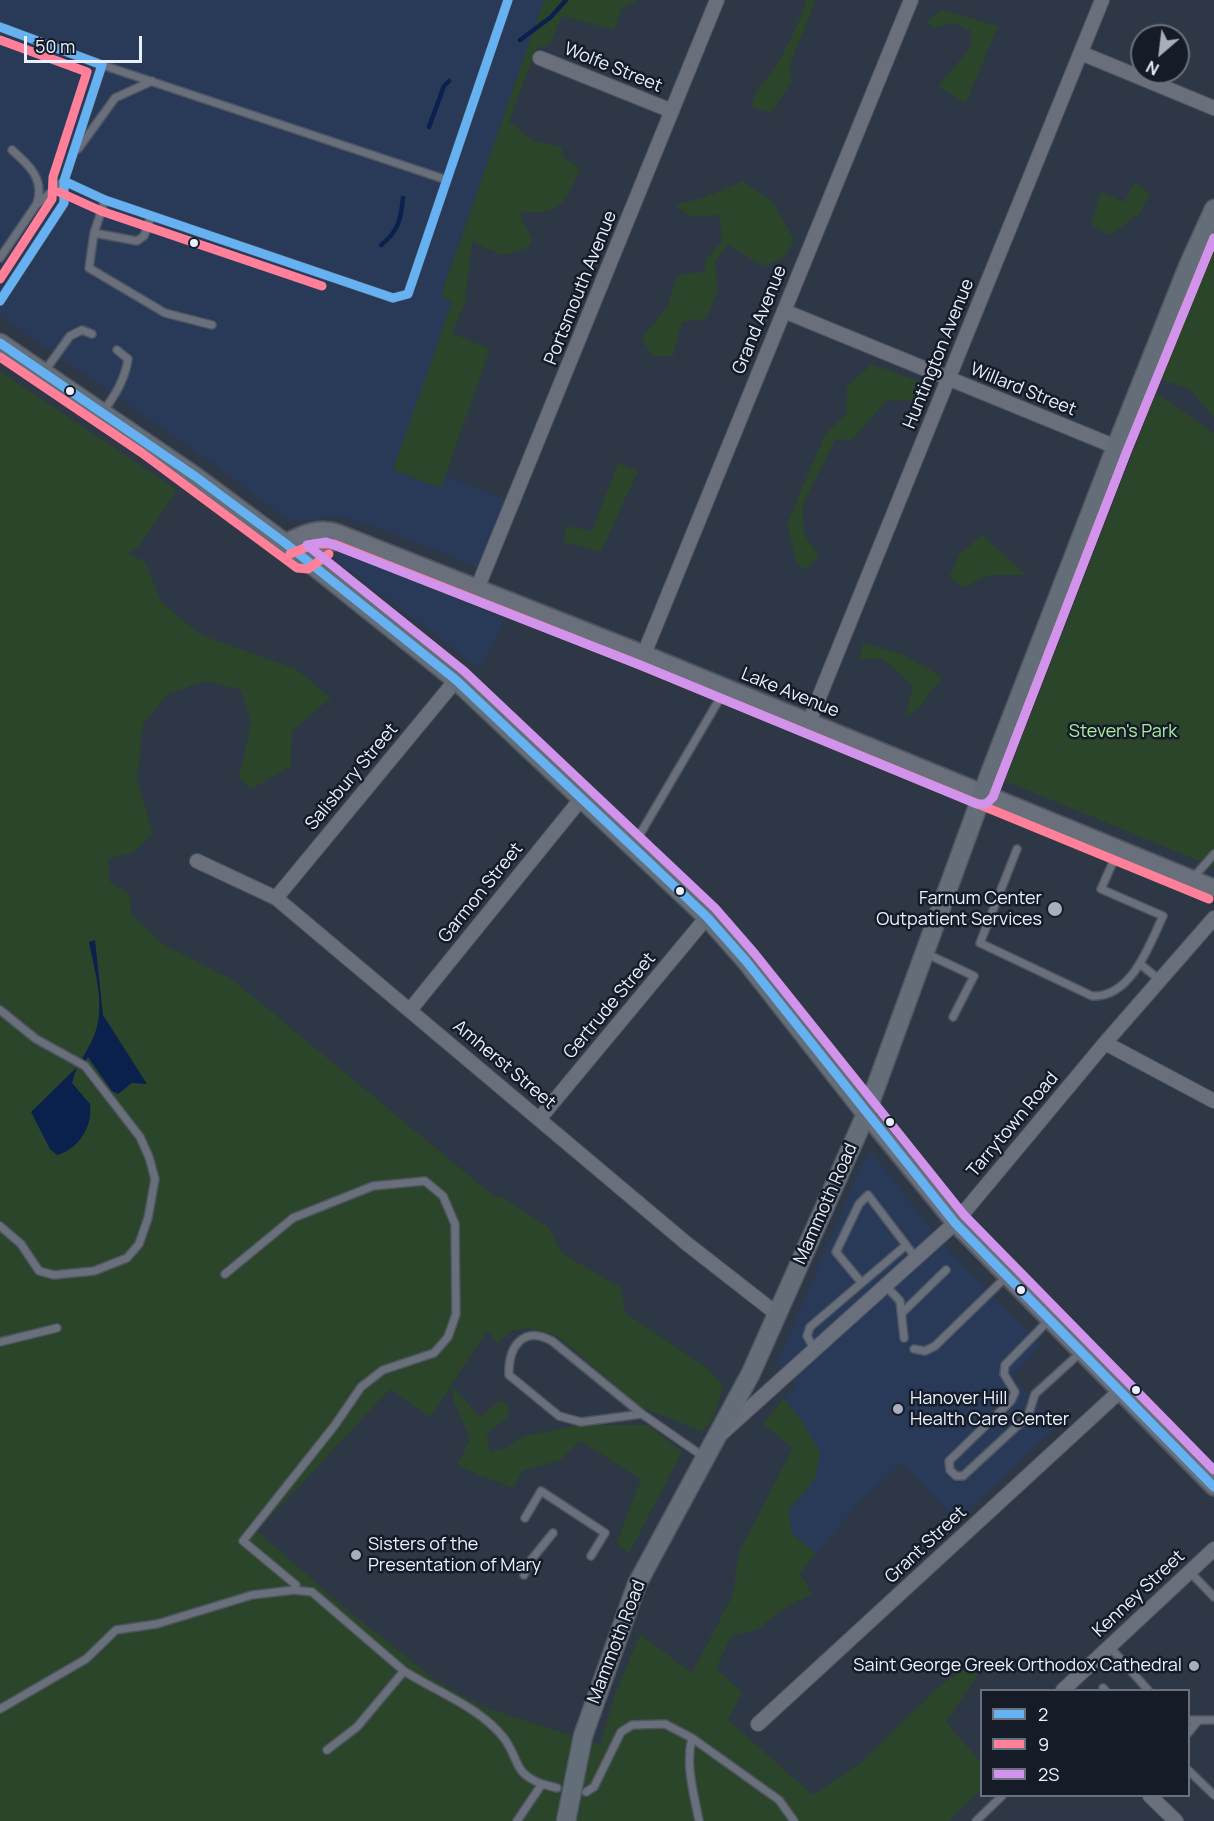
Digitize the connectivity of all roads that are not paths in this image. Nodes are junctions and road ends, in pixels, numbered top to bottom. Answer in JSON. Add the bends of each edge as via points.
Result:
{"nodes":[{"id":1,"x":508,"y":0,"type":"edge"},
{"id":2,"x":717,"y":0,"type":"edge"},
{"id":3,"x":910,"y":0,"type":"edge"},
{"id":4,"x":1102,"y":0,"type":"edge"},
{"id":5,"x":0,"y":27,"type":"edge"},
{"id":6,"x":1081,"y":53,"type":"junction"},
{"id":7,"x":540,"y":58,"type":"dead end"},
{"id":8,"x":102,"y":65,"type":"junction"},
{"id":9,"x":152,"y":81,"type":"junction"},
{"id":10,"x":1214,"y":108,"type":"edge"},
{"id":11,"x":672,"y":111,"type":"junction"},
{"id":12,"x":12,"y":150,"type":"dead end"},
{"id":13,"x":74,"y":154,"type":"junction"},
{"id":14,"x":447,"y":180,"type":"junction"},
{"id":15,"x":64,"y":181,"type":"junction"},
{"id":16,"x":105,"y":200,"type":"junction"},
{"id":17,"x":36,"y":205,"type":"junction"},
{"id":18,"x":1214,"y":209,"type":"edge"},
{"id":19,"x":151,"y":216,"type":"junction"},
{"id":20,"x":94,"y":233,"type":"junction"},
{"id":21,"x":0,"y":258,"type":"edge"},
{"id":22,"x":0,"y":301,"type":"edge"},
{"id":23,"x":784,"y":311,"type":"junction"},
{"id":24,"x":212,"y":325,"type":"dead end"},
{"id":25,"x":92,"y":334,"type":"dead end"},
{"id":26,"x":0,"y":344,"type":"edge"},
{"id":27,"x":117,"y":351,"type":"dead end"},
{"id":28,"x":44,"y":372,"type":"junction"},
{"id":29,"x":948,"y":379,"type":"junction"},
{"id":30,"x":103,"y":412,"type":"junction"},
{"id":31,"x":1116,"y":447,"type":"junction"},
{"id":32,"x":350,"y":539,"type":"junction"},
{"id":33,"x":285,"y":543,"type":"junction"},
{"id":34,"x":303,"y":558,"type":"junction"},
{"id":35,"x":477,"y":589,"type":"junction"},
{"id":36,"x":644,"y":654,"type":"junction"},
{"id":37,"x":456,"y":680,"type":"junction"},
{"id":38,"x":726,"y":688,"type":"junction"},
{"id":39,"x":809,"y":722,"type":"junction"},
{"id":40,"x":982,"y":793,"type":"junction"},
{"id":41,"x":581,"y":799,"type":"junction"},
{"id":42,"x":633,"y":847,"type":"junction"},
{"id":43,"x":1017,"y":849,"type":"dead end"},
{"id":44,"x":1118,"y":851,"type":"junction"},
{"id":45,"x":1214,"y":854,"type":"edge"},
{"id":46,"x":197,"y":861,"type":"dead end"},
{"id":47,"x":1192,"y":879,"type":"junction"},
{"id":48,"x":1214,"y":888,"type":"edge"},
{"id":49,"x":276,"y":898,"type":"junction"},
{"id":50,"x":707,"y":917,"type":"junction"},
{"id":51,"x":1214,"y":918,"type":"edge"},
{"id":52,"x":924,"y":953,"type":"junction"},
{"id":53,"x":1140,"y":964,"type":"junction"},
{"id":54,"x":1160,"y":980,"type":"junction"},
{"id":55,"x":0,"y":1010,"type":"edge"},
{"id":56,"x":410,"y":1010,"type":"junction"},
{"id":57,"x":953,"y":1017,"type":"dead end"},
{"id":58,"x":1104,"y":1043,"type":"junction"},
{"id":59,"x":1214,"y":1101,"type":"edge"},
{"id":60,"x":866,"y":1114,"type":"junction"},
{"id":61,"x":540,"y":1118,"type":"junction"},
{"id":62,"x":955,"y":1223,"type":"junction"},
{"id":63,"x":0,"y":1226,"type":"edge"},
{"id":64,"x":905,"y":1246,"type":"junction"},
{"id":65,"x":916,"y":1258,"type":"junction"},
{"id":66,"x":946,"y":1270,"type":"dead end"},
{"id":67,"x":225,"y":1274,"type":"dead end"},
{"id":68,"x":1007,"y":1276,"type":"junction"},
{"id":69,"x":861,"y":1282,"type":"junction"},
{"id":70,"x":886,"y":1286,"type":"junction"},
{"id":71,"x":902,"y":1313,"type":"junction"},
{"id":72,"x":777,"y":1314,"type":"junction"},
{"id":73,"x":1049,"y":1320,"type":"junction"},
{"id":74,"x":57,"y":1328,"type":"dead end"},
{"id":75,"x":904,"y":1338,"type":"dead end"},
{"id":76,"x":0,"y":1342,"type":"edge"},
{"id":77,"x":914,"y":1349,"type":"dead end"},
{"id":78,"x":815,"y":1350,"type":"junction"},
{"id":79,"x":1080,"y":1353,"type":"junction"},
{"id":80,"x":1119,"y":1392,"type":"junction"},
{"id":81,"x":642,"y":1414,"type":"junction"},
{"id":82,"x":718,"y":1436,"type":"junction"},
{"id":83,"x":704,"y":1457,"type":"junction"},
{"id":84,"x":1214,"y":1487,"type":"edge"},
{"id":85,"x":525,"y":1518,"type":"dead end"},
{"id":86,"x":553,"y":1533,"type":"dead end"},
{"id":87,"x":1214,"y":1549,"type":"edge"},
{"id":88,"x":591,"y":1556,"type":"dead end"},
{"id":89,"x":1190,"y":1572,"type":"junction"},
{"id":90,"x":524,"y":1575,"type":"dead end"},
{"id":91,"x":294,"y":1590,"type":"junction"},
{"id":92,"x":1214,"y":1598,"type":"edge"},
{"id":93,"x":1109,"y":1647,"type":"junction"},
{"id":94,"x":404,"y":1671,"type":"junction"},
{"id":95,"x":1064,"y":1689,"type":"edge"},
{"id":96,"x":1147,"y":1689,"type":"edge"},
{"id":97,"x":0,"y":1709,"type":"edge"},
{"id":98,"x":1190,"y":1720,"type":"edge"},
{"id":99,"x":1214,"y":1720,"type":"edge"},
{"id":100,"x":1198,"y":1721,"type":"junction"},
{"id":101,"x":758,"y":1724,"type":"dead end"},
{"id":102,"x":1190,"y":1731,"type":"edge"},
{"id":103,"x":692,"y":1738,"type":"junction"},
{"id":104,"x":327,"y":1750,"type":"dead end"},
{"id":105,"x":1190,"y":1772,"type":"edge"},
{"id":106,"x":542,"y":1784,"type":"junction"},
{"id":107,"x":557,"y":1788,"type":"dead end"},
{"id":108,"x":586,"y":1792,"type":"dead end"},
{"id":109,"x":1214,"y":1795,"type":"edge"},
{"id":110,"x":1001,"y":1797,"type":"edge"},
{"id":111,"x":1151,"y":1797,"type":"edge"},
{"id":112,"x":517,"y":1821,"type":"edge"},
{"id":113,"x":566,"y":1821,"type":"edge"},
{"id":114,"x":699,"y":1821,"type":"edge"},
{"id":115,"x":794,"y":1821,"type":"edge"},
{"id":116,"x":976,"y":1821,"type":"edge"},
{"id":117,"x":1176,"y":1821,"type":"edge"}],
"edges":[{"from":1,"to":14,"type":"lane"},
{"from":2,"to":11,"type":"street","name":"Portsmouth Avenue"},
{"from":3,"to":23,"type":"street","name":"Grand Avenue"},
{"from":4,"to":6,"type":"street","name":"Huntington Avenue"},
{"from":5,"to":8,"type":"lane"},
{"from":6,"to":10,"type":"street"},
{"from":6,"to":29,"type":"street","name":"Huntington Avenue"},
{"from":7,"to":11,"type":"street","name":"Wolfe Street"},
{"from":8,"to":9,"type":"lane"},
{"from":8,"to":13,"type":"lane"},
{"from":9,"to":13,"type":"lane","via":[[115,98]]},
{"from":9,"to":14,"type":"lane"},
{"from":11,"to":35,"type":"street","name":"Portsmouth Avenue"},
{"from":12,"to":17,"type":"lane","via":[[35,173],[39,197]]},
{"from":13,"to":15,"type":"lane"},
{"from":14,"to":19,"type":"lane","via":[[408,294],[393,298]]},
{"from":15,"to":16,"type":"lane"},
{"from":15,"to":17,"type":"lane"},
{"from":15,"to":22,"type":"lane","via":[[64,203]]},
{"from":16,"to":19,"type":"lane"},
{"from":16,"to":20,"type":"lane"},
{"from":17,"to":21,"type":"lane"},
{"from":18,"to":31,"type":"main road","name":"Mammoth Road"},
{"from":19,"to":20,"type":"lane","via":[[144,236],[137,241]]},
{"from":20,"to":24,"type":"lane","via":[[89,268],[165,313]]},
{"from":23,"to":29,"type":"street","name":"Willard Street"},
{"from":23,"to":36,"type":"street","name":"Grand Avenue"},
{"from":25,"to":28,"type":"lane","via":[[82,330],[70,336]]},
{"from":26,"to":28,"type":"main road"},
{"from":27,"to":30,"type":"lane","via":[[128,359],[127,368],[122,384]]},
{"from":28,"to":30,"type":"main road"},
{"from":29,"to":31,"type":"street","name":"Willard Street"},
{"from":29,"to":39,"type":"street","name":"Huntington Avenue"},
{"from":30,"to":33,"type":"main road"},
{"from":31,"to":40,"type":"main road","name":"Mammoth Road"},
{"from":32,"to":33,"type":"street","name":"Lake Avenue","via":[[327,530],[303,534]]},
{"from":32,"to":34,"type":"street","via":[[322,544]]},
{"from":32,"to":35,"type":"street","name":"Lake Avenue"},
{"from":33,"to":34,"type":"main road"},
{"from":34,"to":37,"type":"main road"},
{"from":35,"to":36,"type":"street","name":"Lake Avenue"},
{"from":36,"to":38,"type":"street","name":"Lake Avenue"},
{"from":37,"to":41,"type":"main road"},
{"from":37,"to":49,"type":"street","name":"Salisbury Street"},
{"from":38,"to":39,"type":"street","name":"Lake Avenue"},
{"from":38,"to":42,"type":"lane"},
{"from":39,"to":40,"type":"street","name":"Lake Avenue"},
{"from":40,"to":44,"type":"street","name":"Lake Avenue"},
{"from":40,"to":52,"type":"main road","name":"Mammoth Road"},
{"from":41,"to":42,"type":"main road"},
{"from":41,"to":56,"type":"street","name":"Garmon Street"},
{"from":42,"to":50,"type":"main road"},
{"from":43,"to":53,"type":"lane","via":[[980,943],[1092,996],[1114,991]]},
{"from":44,"to":47,"type":"street","name":"Lake Avenue"},
{"from":44,"to":53,"type":"lane","via":[[1101,889],[1163,916]]},
{"from":45,"to":47,"type":"lane"},
{"from":46,"to":49,"type":"street","name":"Amherst Street"},
{"from":47,"to":48,"type":"street","name":"Lake Avenue"},
{"from":49,"to":56,"type":"street","name":"Amherst Street"},
{"from":50,"to":60,"type":"main road","via":[[747,961]]},
{"from":50,"to":61,"type":"street","name":"Gertrude Street"},
{"from":51,"to":54,"type":"street","name":"Tarrytown Road"},
{"from":52,"to":57,"type":"lane","via":[[974,976]]},
{"from":52,"to":60,"type":"main road","name":"Mammoth Road"},
{"from":53,"to":54,"type":"lane"},
{"from":54,"to":58,"type":"street","name":"Tarrytown Road"},
{"from":55,"to":63,"type":"lane","via":[[36,1039],[85,1066],[140,1137],[154,1179],[139,1244],[127,1258],[94,1271],[54,1275],[39,1271],[21,1244]]},
{"from":56,"to":61,"type":"street","name":"Amherst Street"},
{"from":58,"to":59,"type":"street"},
{"from":58,"to":62,"type":"street","name":"Tarrytown Road"},
{"from":60,"to":62,"type":"street"},
{"from":60,"to":72,"type":"main road","name":"Mammoth Road"},
{"from":61,"to":72,"type":"street","name":"Amherst Street"},
{"from":62,"to":65,"type":"street","name":"Tarrytown Road"},
{"from":62,"to":68,"type":"street"},
{"from":64,"to":65,"type":"lane"},
{"from":64,"to":69,"type":"lane"},
{"from":64,"to":69,"type":"lane","via":[[868,1196],[859,1204],[836,1252]]},
{"from":65,"to":70,"type":"street","name":"Tarrytown Road"},
{"from":66,"to":71,"type":"lane"},
{"from":67,"to":91,"type":"lane","via":[[293,1218],[373,1186],[425,1181],[444,1196],[455,1224],[456,1314],[448,1337],[434,1353],[383,1370],[361,1387],[243,1541],[296,1585]]},
{"from":68,"to":73,"type":"street"},
{"from":68,"to":77,"type":"lane","via":[[935,1346],[925,1351]]},
{"from":69,"to":78,"type":"lane","via":[[810,1327],[807,1336]]},
{"from":70,"to":71,"type":"lane","via":[[896,1296]]},
{"from":70,"to":78,"type":"street","name":"Tarrytown Road"},
{"from":71,"to":75,"type":"lane"},
{"from":72,"to":82,"type":"main road","name":"Mammoth Road"},
{"from":73,"to":79,"type":"street"},
{"from":73,"to":79,"type":"lane","via":[[1005,1365],[1004,1374],[1015,1392],[1011,1401],[949,1461],[950,1470],[963,1476],[1028,1416],[1035,1394]]},
{"from":74,"to":76,"type":"lane"},
{"from":78,"to":82,"type":"street","name":"Tarrytown Road"},
{"from":79,"to":80,"type":"street"},
{"from":80,"to":84,"type":"street"},
{"from":80,"to":101,"type":"street","name":"Grant Street"},
{"from":81,"to":81,"type":"lane","via":[[541,1335],[525,1337],[509,1359],[509,1375],[560,1416],[581,1422]]},
{"from":81,"to":83,"type":"lane"},
{"from":82,"to":83,"type":"main road","name":"Mammoth Road"},
{"from":83,"to":113,"type":"main road","name":"Mammoth Road","via":[[623,1618],[583,1736]]},
{"from":85,"to":88,"type":"lane","via":[[541,1491],[605,1533]]},
{"from":86,"to":90,"type":"lane","via":[[536,1552]]},
{"from":87,"to":89,"type":"street","name":"Kenney Street"},
{"from":89,"to":92,"type":"lane"},
{"from":89,"to":93,"type":"street","name":"Kenney Street"},
{"from":91,"to":94,"type":"lane","via":[[312,1592]]},
{"from":91,"to":97,"type":"lane","via":[[252,1595],[157,1624],[116,1630],[86,1659]]},
{"from":93,"to":95,"type":"street","name":"Kenney Street"},
{"from":93,"to":96,"type":"lane"},
{"from":94,"to":104,"type":"lane","via":[[357,1727]]},
{"from":94,"to":106,"type":"lane","via":[[487,1719],[505,1740],[517,1768],[527,1778]]},
{"from":98,"to":100,"type":"lane"},
{"from":99,"to":100,"type":"lane"},
{"from":100,"to":102,"type":"lane"},
{"from":103,"to":108,"type":"lane","via":[[665,1724],[632,1725],[621,1732],[594,1786]]},
{"from":103,"to":114,"type":"lane","via":[[691,1781]]},
{"from":103,"to":115,"type":"lane","via":[[779,1800]]},
{"from":105,"to":109,"type":"lane"},
{"from":106,"to":107,"type":"lane"},
{"from":106,"to":112,"type":"lane"},
{"from":110,"to":116,"type":"lane"},
{"from":111,"to":117,"type":"street"}]}
